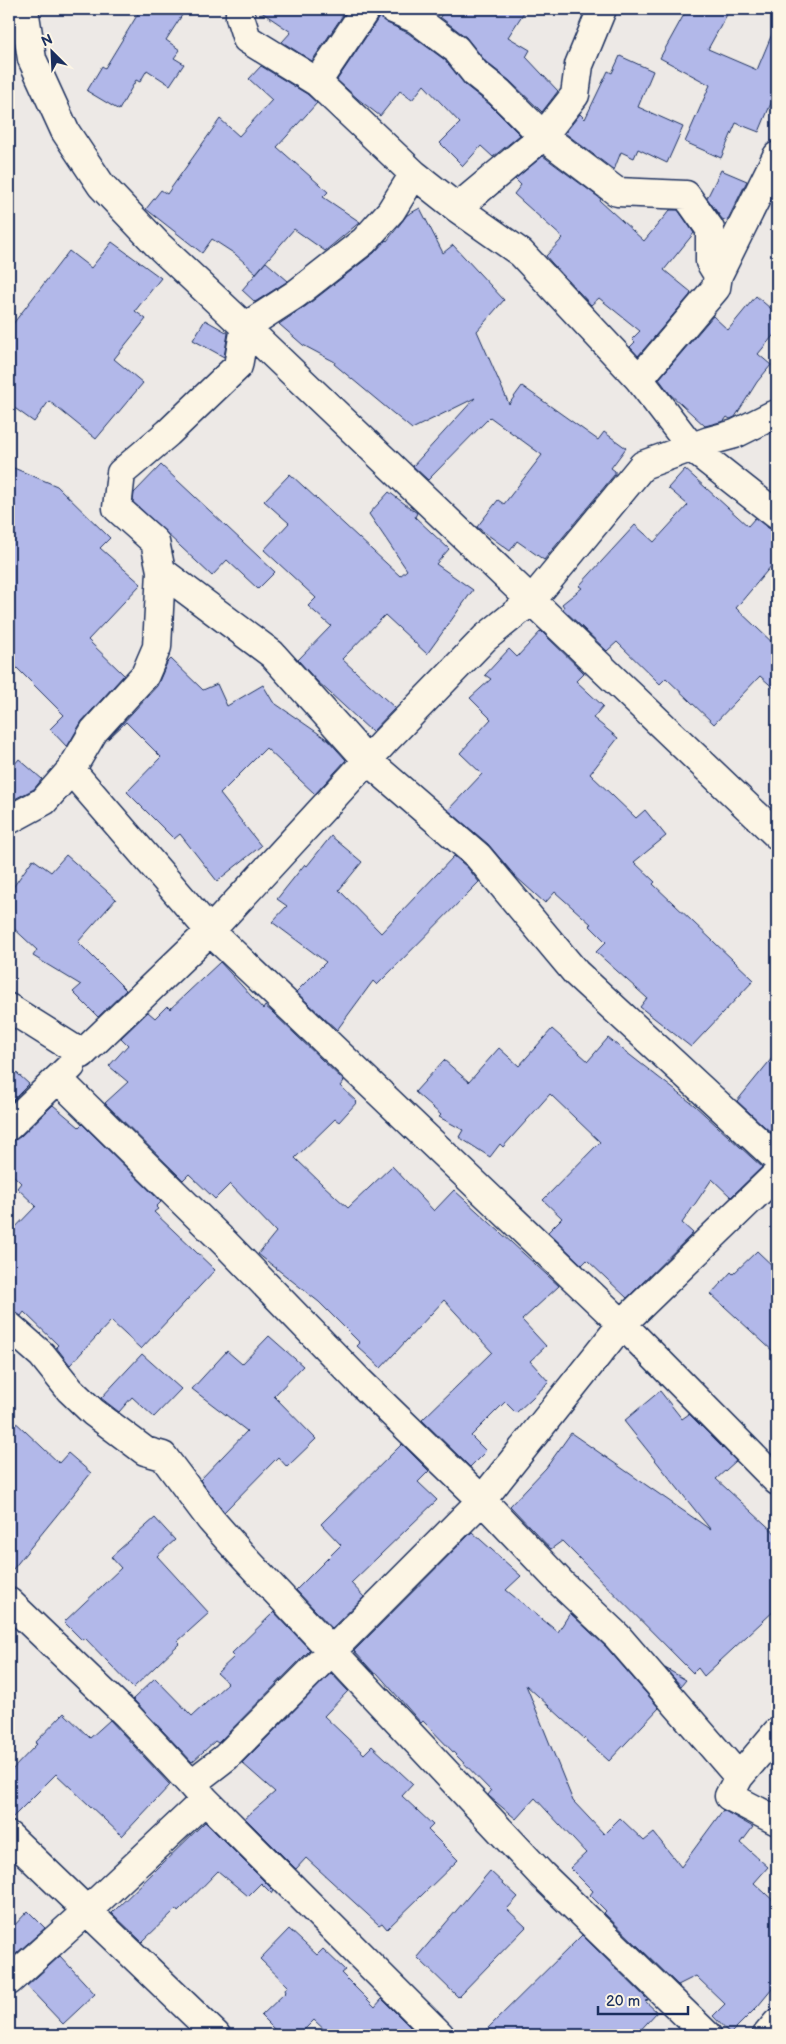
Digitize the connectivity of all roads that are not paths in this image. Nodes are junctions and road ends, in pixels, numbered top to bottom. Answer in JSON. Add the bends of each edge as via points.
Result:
{"nodes":[{"id":1,"x":24,"y":9,"type":"edge"},
{"id":2,"x":240,"y":9,"type":"edge"},
{"id":3,"x":366,"y":9,"type":"edge"},
{"id":4,"x":393,"y":9,"type":"edge"},
{"id":5,"x":602,"y":9,"type":"edge"},
{"id":6,"x":317,"y":82,"type":"junction"},
{"id":7,"x":543,"y":136,"type":"junction"},
{"id":8,"x":777,"y":156,"type":"edge"},
{"id":9,"x":414,"y":174,"type":"junction"},
{"id":10,"x":457,"y":208,"type":"junction"},
{"id":11,"x":718,"y":275,"type":"junction"},
{"id":12,"x":245,"y":327,"type":"junction"},
{"id":13,"x":639,"y":380,"type":"junction"},
{"id":14,"x":777,"y":416,"type":"edge"},
{"id":15,"x":692,"y":448,"type":"junction"},
{"id":16,"x":777,"y":515,"type":"edge"},
{"id":17,"x":161,"y":572,"type":"junction"},
{"id":18,"x":532,"y":600,"type":"junction"},
{"id":19,"x":368,"y":761,"type":"junction"},
{"id":20,"x":70,"y":770,"type":"junction"},
{"id":21,"x":9,"y":820,"type":"edge"},
{"id":22,"x":777,"y":835,"type":"edge"},
{"id":23,"x":210,"y":930,"type":"junction"},
{"id":24,"x":9,"y":1008,"type":"edge"},
{"id":25,"x":82,"y":1054,"type":"junction"},
{"id":26,"x":58,"y":1079,"type":"junction"},
{"id":27,"x":9,"y":1126,"type":"edge"},
{"id":28,"x":777,"y":1159,"type":"edge"},
{"id":29,"x":777,"y":1174,"type":"edge"},
{"id":30,"x":622,"y":1324,"type":"junction"},
{"id":31,"x":9,"y":1326,"type":"edge"},
{"id":32,"x":777,"y":1481,"type":"edge"},
{"id":33,"x":482,"y":1500,"type":"junction"},
{"id":34,"x":9,"y":1602,"type":"edge"},
{"id":35,"x":331,"y":1649,"type":"junction"},
{"id":36,"x":777,"y":1732,"type":"edge"},
{"id":37,"x":739,"y":1777,"type":"junction"},
{"id":38,"x":198,"y":1792,"type":"junction"},
{"id":39,"x":777,"y":1820,"type":"edge"},
{"id":40,"x":9,"y":1836,"type":"edge"},
{"id":41,"x":87,"y":1911,"type":"junction"},
{"id":42,"x":9,"y":1981,"type":"edge"},
{"id":43,"x":777,"y":2023,"type":"edge"},
{"id":44,"x":216,"y":2035,"type":"edge"},
{"id":45,"x":440,"y":2035,"type":"edge"},
{"id":46,"x":707,"y":2035,"type":"edge"},
{"id":47,"x":766,"y":2035,"type":"edge"}],
"edges":[{"from":1,"to":12,"type":"street","via":[[32,59],[65,131],[101,185],[158,246]]},
{"from":2,"to":6,"type":"street","via":[[248,39]]},
{"from":3,"to":6,"type":"street"},
{"from":4,"to":7,"type":"street","via":[[416,19],[456,49]]},
{"from":5,"to":7,"type":"street","via":[[579,65],[575,95]]},
{"from":6,"to":9,"type":"street"},
{"from":7,"to":10,"type":"street"},
{"from":7,"to":11,"type":"street","via":[[617,192],[686,195],[710,229],[710,262]]},
{"from":8,"to":11,"type":"street"},
{"from":9,"to":10,"type":"street"},
{"from":9,"to":12,"type":"street","via":[[391,211],[364,241],[296,294]]},
{"from":10,"to":13,"type":"street","via":[[521,253]]},
{"from":11,"to":13,"type":"street","via":[[716,288]]},
{"from":12,"to":17,"type":"street","via":[[238,366],[121,472],[117,508],[155,542]]},
{"from":12,"to":18,"type":"street"},
{"from":13,"to":15,"type":"street"},
{"from":14,"to":15,"type":"street"},
{"from":15,"to":16,"type":"street"},
{"from":15,"to":18,"type":"street","via":[[643,465]]},
{"from":17,"to":19,"type":"street","via":[[272,654]]},
{"from":17,"to":20,"type":"street","via":[[157,647],[145,675],[94,730]]},
{"from":18,"to":19,"type":"street","via":[[485,638]]},
{"from":18,"to":22,"type":"street"},
{"from":19,"to":23,"type":"street"},
{"from":19,"to":28,"type":"street","via":[[478,856],[576,973]]},
{"from":20,"to":21,"type":"street","via":[[44,801]]},
{"from":20,"to":23,"type":"street"},
{"from":23,"to":25,"type":"street"},
{"from":23,"to":30,"type":"street"},
{"from":24,"to":25,"type":"street"},
{"from":25,"to":26,"type":"street"},
{"from":26,"to":27,"type":"street"},
{"from":26,"to":33,"type":"street","via":[[225,1243],[359,1382]]},
{"from":29,"to":30,"type":"street"},
{"from":30,"to":32,"type":"street"},
{"from":30,"to":33,"type":"street"},
{"from":31,"to":35,"type":"street","via":[[42,1355],[93,1412],[145,1451],[163,1456],[211,1520]]},
{"from":33,"to":35,"type":"street"},
{"from":33,"to":37,"type":"street","via":[[617,1636]]},
{"from":34,"to":38,"type":"street","via":[[127,1715]]},
{"from":35,"to":38,"type":"street","via":[[226,1757]]},
{"from":35,"to":46,"type":"street","via":[[542,1875]]},
{"from":36,"to":37,"type":"street"},
{"from":37,"to":39,"type":"street","via":[[730,1796]]},
{"from":38,"to":41,"type":"street"},
{"from":38,"to":45,"type":"street"},
{"from":40,"to":41,"type":"street"},
{"from":41,"to":42,"type":"street"},
{"from":41,"to":44,"type":"street"},
{"from":43,"to":47,"type":"street"}]}
